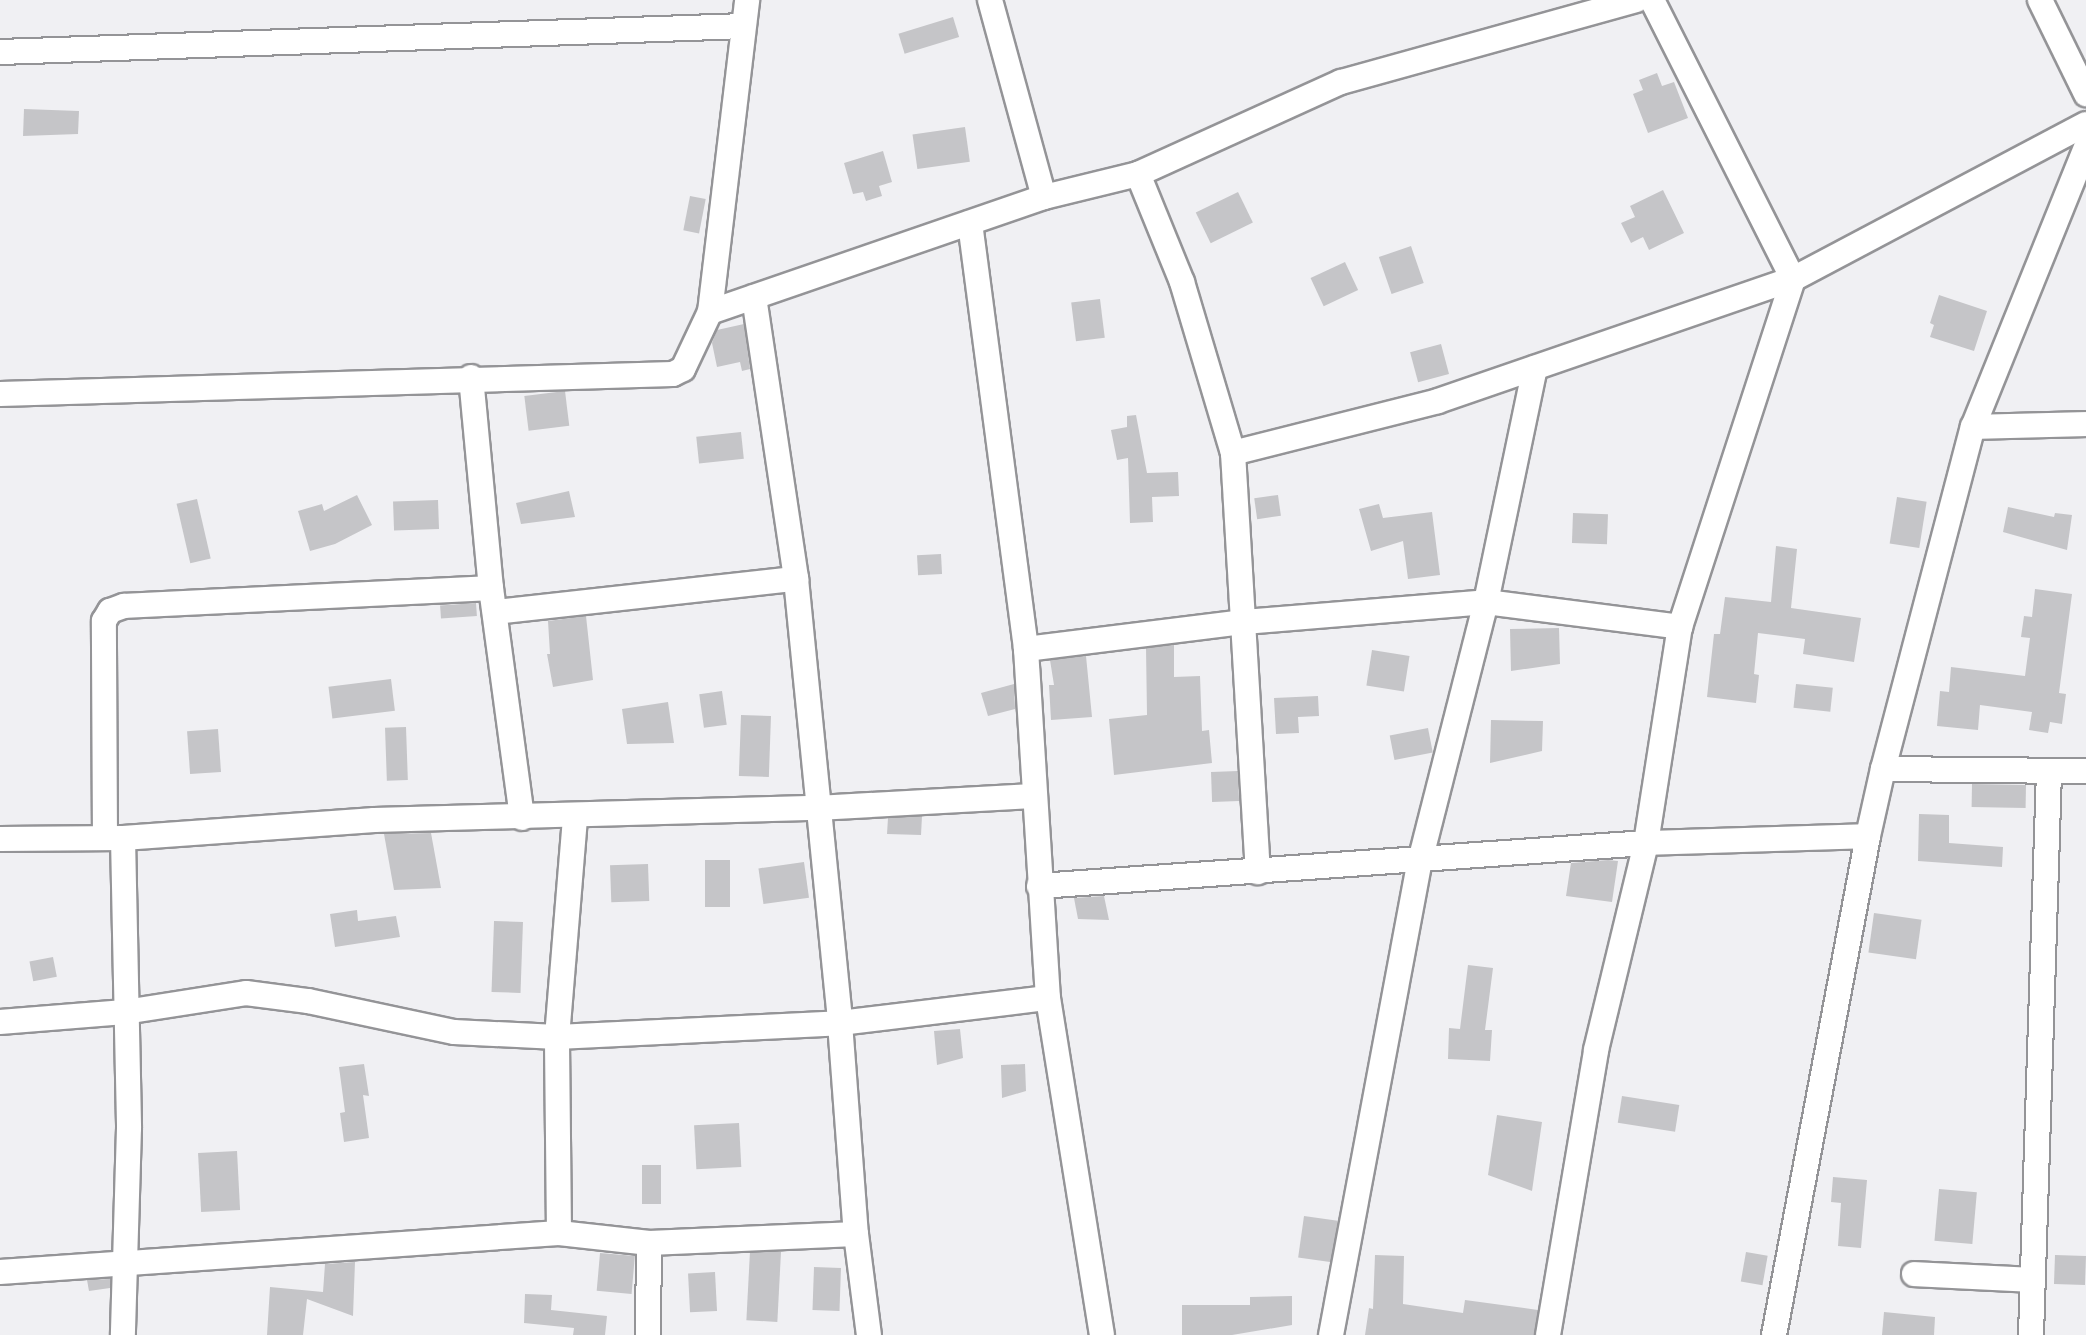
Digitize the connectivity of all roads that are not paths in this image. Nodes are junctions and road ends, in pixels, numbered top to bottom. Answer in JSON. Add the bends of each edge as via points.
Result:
{"nodes":[{"id":1,"x":747,"y":0,"type":"edge"},
{"id":2,"x":990,"y":0,"type":"edge"},
{"id":3,"x":1636,"y":0,"type":"edge"},
{"id":4,"x":1652,"y":0,"type":"edge"},
{"id":5,"x":2040,"y":0,"type":"edge"},
{"id":6,"x":743,"y":26,"type":"junction"},
{"id":7,"x":0,"y":51,"type":"edge"},
{"id":8,"x":2086,"y":94,"type":"edge"},
{"id":9,"x":2086,"y":124,"type":"edge"},
{"id":10,"x":2086,"y":148,"type":"edge"},
{"id":11,"x":1138,"y":174,"type":"junction"},
{"id":12,"x":1044,"y":197,"type":"junction"},
{"id":13,"x":970,"y":223,"type":"junction"},
{"id":14,"x":1792,"y":279,"type":"junction"},
{"id":15,"x":754,"y":297,"type":"junction"},
{"id":16,"x":710,"y":312,"type":"junction"},
{"id":17,"x":1535,"y":368,"type":"junction"},
{"id":18,"x":471,"y":377,"type":"junction"},
{"id":19,"x":0,"y":394,"type":"edge"},
{"id":20,"x":2086,"y":424,"type":"edge"},
{"id":21,"x":1973,"y":427,"type":"junction"},
{"id":22,"x":1233,"y":453,"type":"junction"},
{"id":23,"x":796,"y":579,"type":"junction"},
{"id":24,"x":491,"y":588,"type":"junction"},
{"id":25,"x":1486,"y":602,"type":"junction"},
{"id":26,"x":495,"y":612,"type":"junction"},
{"id":27,"x":1244,"y":622,"type":"junction"},
{"id":28,"x":1680,"y":627,"type":"junction"},
{"id":29,"x":1026,"y":649,"type":"junction"},
{"id":30,"x":1883,"y":769,"type":"junction"},
{"id":31,"x":2086,"y":771,"type":"edge"},
{"id":32,"x":2049,"y":772,"type":"junction"},
{"id":33,"x":1033,"y":796,"type":"junction"},
{"id":34,"x":817,"y":808,"type":"junction"},
{"id":35,"x":575,"y":817,"type":"junction"},
{"id":36,"x":522,"y":818,"type":"junction"},
{"id":37,"x":1868,"y":836,"type":"junction"},
{"id":38,"x":114,"y":838,"type":"junction"},
{"id":39,"x":0,"y":839,"type":"edge"},
{"id":40,"x":1646,"y":843,"type":"junction"},
{"id":41,"x":1420,"y":861,"type":"junction"},
{"id":42,"x":1258,"y":872,"type":"junction"},
{"id":43,"x":1039,"y":886,"type":"junction"},
{"id":44,"x":1048,"y":998,"type":"junction"},
{"id":45,"x":125,"y":1012,"type":"junction"},
{"id":46,"x":0,"y":1022,"type":"edge"},
{"id":47,"x":840,"y":1023,"type":"junction"},
{"id":48,"x":557,"y":1037,"type":"junction"},
{"id":49,"x":559,"y":1233,"type":"junction"},
{"id":50,"x":856,"y":1234,"type":"junction"},
{"id":51,"x":649,"y":1244,"type":"junction"},
{"id":52,"x":124,"y":1267,"type":"junction"},
{"id":53,"x":0,"y":1272,"type":"edge"},
{"id":54,"x":1914,"y":1274,"type":"dead end"},
{"id":55,"x":2032,"y":1280,"type":"junction"},
{"id":56,"x":123,"y":1335,"type":"edge"},
{"id":57,"x":648,"y":1335,"type":"edge"},
{"id":58,"x":869,"y":1335,"type":"edge"},
{"id":59,"x":1102,"y":1335,"type":"edge"},
{"id":60,"x":1330,"y":1335,"type":"edge"},
{"id":61,"x":1548,"y":1335,"type":"edge"},
{"id":62,"x":1774,"y":1335,"type":"edge"},
{"id":63,"x":2031,"y":1335,"type":"edge"}],
"edges":[{"from":1,"to":6,"type":"street"},
{"from":2,"to":12,"type":"street"},
{"from":3,"to":11,"type":"street","via":[[1341,82]]},
{"from":4,"to":14,"type":"street"},
{"from":5,"to":8,"type":"street"},
{"from":6,"to":7,"type":"street"},
{"from":6,"to":16,"type":"street"},
{"from":9,"to":14,"type":"street"},
{"from":10,"to":21,"type":"street"},
{"from":11,"to":12,"type":"street"},
{"from":11,"to":22,"type":"street","via":[[1182,282]]},
{"from":12,"to":13,"type":"street"},
{"from":13,"to":15,"type":"street"},
{"from":13,"to":29,"type":"street"},
{"from":14,"to":17,"type":"street"},
{"from":14,"to":28,"type":"street"},
{"from":15,"to":16,"type":"street"},
{"from":15,"to":23,"type":"street"},
{"from":16,"to":18,"type":"street","via":[[683,369],[673,374]]},
{"from":17,"to":22,"type":"street","via":[[1438,400]]},
{"from":17,"to":25,"type":"street"},
{"from":18,"to":19,"type":"street"},
{"from":18,"to":24,"type":"street"},
{"from":20,"to":21,"type":"street"},
{"from":21,"to":30,"type":"street"},
{"from":22,"to":27,"type":"street"},
{"from":23,"to":26,"type":"street"},
{"from":23,"to":34,"type":"street"},
{"from":24,"to":26,"type":"street"},
{"from":24,"to":38,"type":"street","via":[[124,606],[110,611],[104,621]]},
{"from":25,"to":27,"type":"street"},
{"from":25,"to":28,"type":"street"},
{"from":25,"to":41,"type":"street"},
{"from":26,"to":36,"type":"street"},
{"from":27,"to":29,"type":"street"},
{"from":27,"to":42,"type":"street"},
{"from":28,"to":40,"type":"street"},
{"from":29,"to":33,"type":"street"},
{"from":30,"to":32,"type":"street"},
{"from":30,"to":37,"type":"street"},
{"from":31,"to":32,"type":"street"},
{"from":32,"to":55,"type":"street"},
{"from":33,"to":34,"type":"street"},
{"from":33,"to":43,"type":"street"},
{"from":34,"to":35,"type":"street"},
{"from":34,"to":47,"type":"street"},
{"from":35,"to":36,"type":"street"},
{"from":35,"to":48,"type":"street"},
{"from":36,"to":38,"type":"street","via":[[374,820]]},
{"from":37,"to":40,"type":"street"},
{"from":37,"to":62,"type":"street"},
{"from":38,"to":39,"type":"street"},
{"from":38,"to":45,"type":"street"},
{"from":40,"to":41,"type":"street"},
{"from":40,"to":61,"type":"street","via":[[1596,1050]]},
{"from":41,"to":42,"type":"street"},
{"from":41,"to":60,"type":"street"},
{"from":42,"to":43,"type":"street"},
{"from":43,"to":44,"type":"street"},
{"from":44,"to":47,"type":"street"},
{"from":44,"to":59,"type":"street"},
{"from":45,"to":46,"type":"street"},
{"from":45,"to":48,"type":"street","via":[[246,993],[308,1001],[454,1032]]},
{"from":45,"to":52,"type":"street","via":[[129,1128]]},
{"from":47,"to":48,"type":"street"},
{"from":47,"to":50,"type":"street"},
{"from":48,"to":49,"type":"street"},
{"from":49,"to":51,"type":"street"},
{"from":49,"to":52,"type":"street"},
{"from":50,"to":51,"type":"street"},
{"from":50,"to":58,"type":"street"},
{"from":51,"to":57,"type":"street"},
{"from":52,"to":53,"type":"street"},
{"from":52,"to":56,"type":"street"},
{"from":54,"to":55,"type":"street"},
{"from":55,"to":63,"type":"street"}]}
